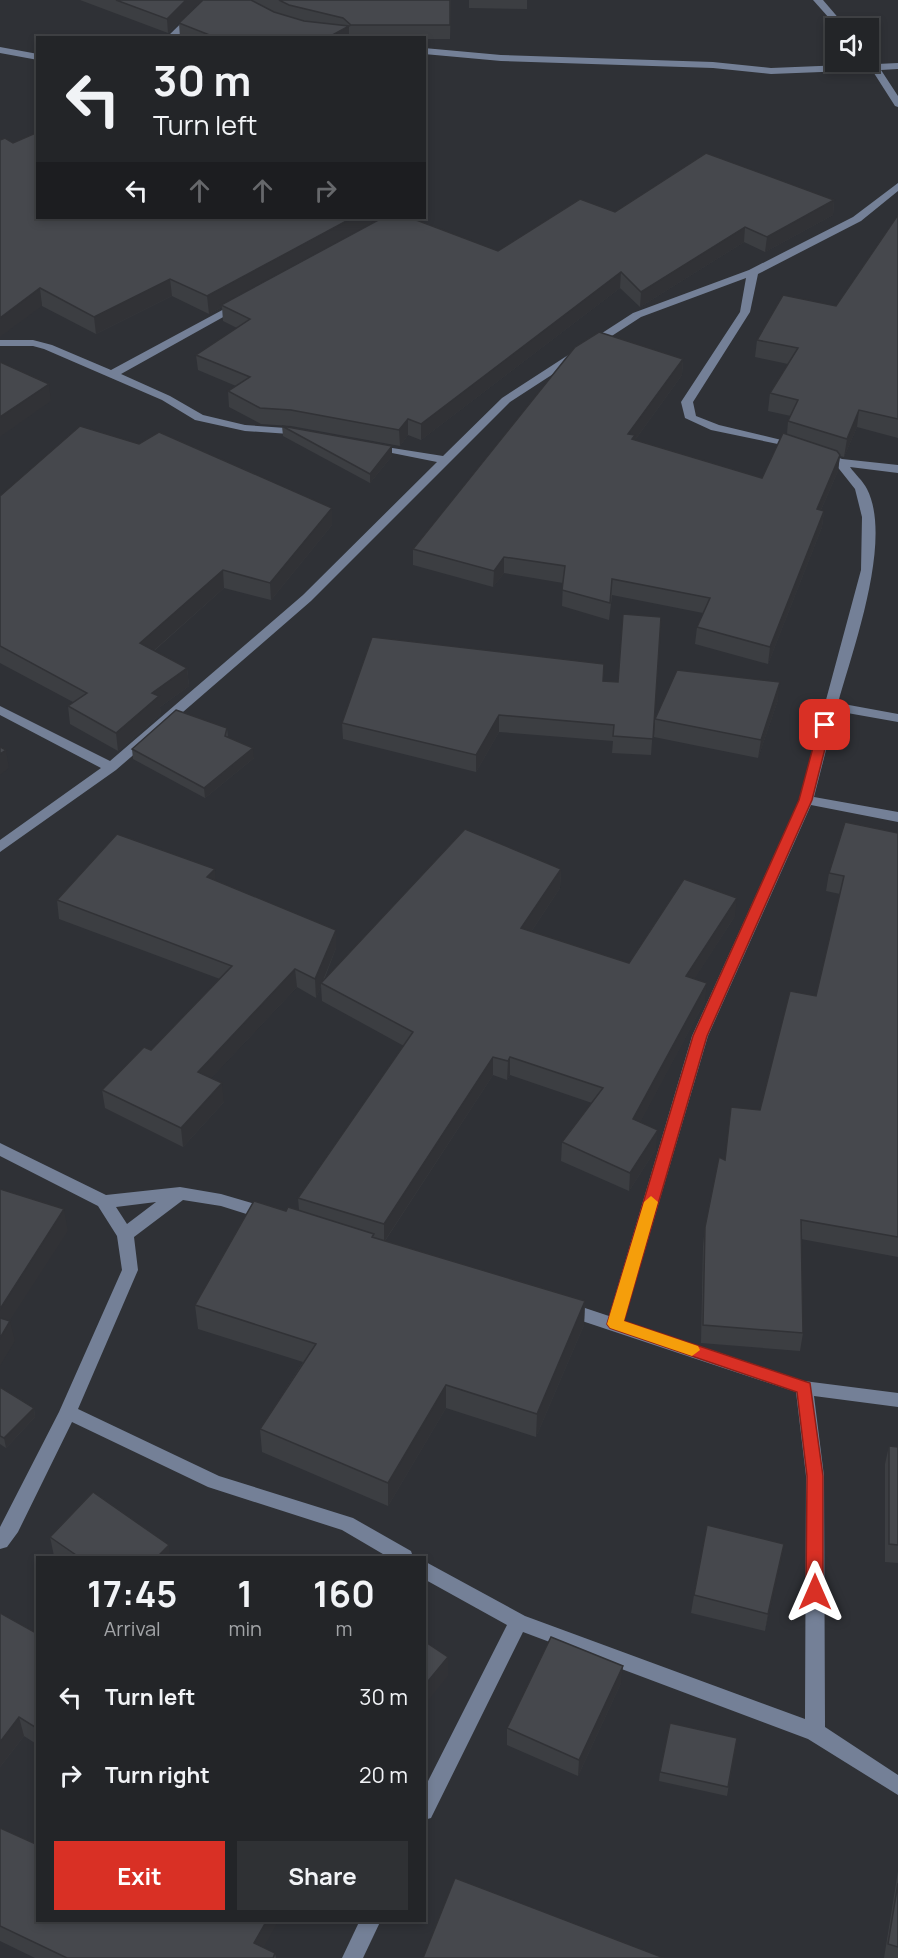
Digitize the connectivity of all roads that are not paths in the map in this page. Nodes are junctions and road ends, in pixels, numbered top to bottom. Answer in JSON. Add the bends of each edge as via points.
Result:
{"nodes":[{"id":1,"x":210,"y":0,"type":"edge"},
{"id":2,"x":818,"y":0,"type":"edge"},
{"id":3,"x":834,"y":18,"type":"edge"},
{"id":4,"x":172,"y":36,"type":"edge"},
{"id":5,"x":0,"y":50,"type":"edge"},
{"id":6,"x":426,"y":51,"type":"edge"},
{"id":7,"x":36,"y":57,"type":"edge"},
{"id":8,"x":898,"y":66,"type":"edge"},
{"id":9,"x":879,"y":68,"type":"edge"},
{"id":10,"x":825,"y":69,"type":"edge"},
{"id":11,"x":879,"y":71,"type":"edge"},
{"id":12,"x":898,"y":104,"type":"edge"},
{"id":13,"x":898,"y":186,"type":"edge"},
{"id":14,"x":753,"y":272,"type":"junction"},
{"id":15,"x":254,"y":297,"type":"edge"},
{"id":16,"x":0,"y":343,"type":"edge"},
{"id":17,"x":113,"y":374,"type":"junction"},
{"id":18,"x":313,"y":435,"type":"edge"},
{"id":19,"x":357,"y":444,"type":"edge"},
{"id":20,"x":445,"y":460,"type":"junction"},
{"id":21,"x":840,"y":462,"type":"junction"},
{"id":22,"x":898,"y":469,"type":"edge"},
{"id":23,"x":830,"y":706,"type":"junction"},
{"id":24,"x":0,"y":710,"type":"edge"},
{"id":25,"x":898,"y":718,"type":"edge"},
{"id":26,"x":111,"y":767,"type":"junction"},
{"id":27,"x":806,"y":800,"type":"junction"},
{"id":28,"x":898,"y":816,"type":"edge"},
{"id":29,"x":0,"y":847,"type":"edge"},
{"id":30,"x":0,"y":1149,"type":"edge"},
{"id":31,"x":180,"y":1193,"type":"junction"},
{"id":32,"x":104,"y":1202,"type":"junction"},
{"id":33,"x":288,"y":1221,"type":"edge"},
{"id":34,"x":125,"y":1235,"type":"junction"},
{"id":35,"x":548,"y":1303,"type":"edge"},
{"id":36,"x":615,"y":1324,"type":"junction"},
{"id":37,"x":804,"y":1388,"type":"junction"},
{"id":38,"x":898,"y":1400,"type":"edge"},
{"id":39,"x":68,"y":1412,"type":"junction"},
{"id":40,"x":0,"y":1542,"type":"edge"},
{"id":41,"x":402,"y":1556,"type":"edge"},
{"id":42,"x":426,"y":1570,"type":"edge"},
{"id":43,"x":518,"y":1622,"type":"junction"},
{"id":44,"x":815,"y":1732,"type":"junction"},
{"id":45,"x":898,"y":1786,"type":"edge"},
{"id":46,"x":426,"y":1807,"type":"edge"},
{"id":47,"x":370,"y":1922,"type":"edge"},
{"id":48,"x":352,"y":1958,"type":"edge"}],
"edges":[{"from":1,"to":4,"type":"street"},
{"from":2,"to":3,"type":"street"},
{"from":5,"to":7,"type":"street"},
{"from":6,"to":10,"type":"street","via":[[771,71]]},
{"from":8,"to":9,"type":"street"},
{"from":11,"to":12,"type":"street"},
{"from":13,"to":14,"type":"street","via":[[857,219]]},
{"from":14,"to":20,"type":"street","via":[[637,315],[506,400]]},
{"from":14,"to":21,"type":"street","via":[[745,312],[687,402],[692,418],[715,428],[800,447]]},
{"from":15,"to":17,"type":"street"},
{"from":16,"to":17,"type":"street","via":[[33,343]]},
{"from":17,"to":18,"type":"street","via":[[199,418],[245,428]]},
{"from":19,"to":20,"type":"street"},
{"from":20,"to":26,"type":"street","via":[[307,598]]},
{"from":21,"to":22,"type":"street"},
{"from":21,"to":23,"type":"street","via":[[861,489],[868,518],[867,570]]},
{"from":23,"to":25,"type":"street"},
{"from":23,"to":27,"type":"street"},
{"from":24,"to":26,"type":"street"},
{"from":26,"to":29,"type":"street"},
{"from":27,"to":28,"type":"street"},
{"from":27,"to":36,"type":"street","via":[[700,1036]]},
{"from":30,"to":32,"type":"street"},
{"from":31,"to":32,"type":"street"},
{"from":31,"to":33,"type":"street","via":[[221,1200]]},
{"from":31,"to":34,"type":"street"},
{"from":32,"to":34,"type":"street"},
{"from":34,"to":39,"type":"street","via":[[130,1270]]},
{"from":35,"to":36,"type":"street"},
{"from":36,"to":37,"type":"street"},
{"from":37,"to":38,"type":"street"},
{"from":37,"to":44,"type":"street","via":[[815,1476]]},
{"from":39,"to":40,"type":"street","via":[[12,1526]]},
{"from":39,"to":41,"type":"street","via":[[214,1482],[347,1524]]},
{"from":42,"to":43,"type":"street"},
{"from":43,"to":44,"type":"street"},
{"from":43,"to":46,"type":"street"},
{"from":44,"to":45,"type":"street"},
{"from":47,"to":48,"type":"street"}]}
